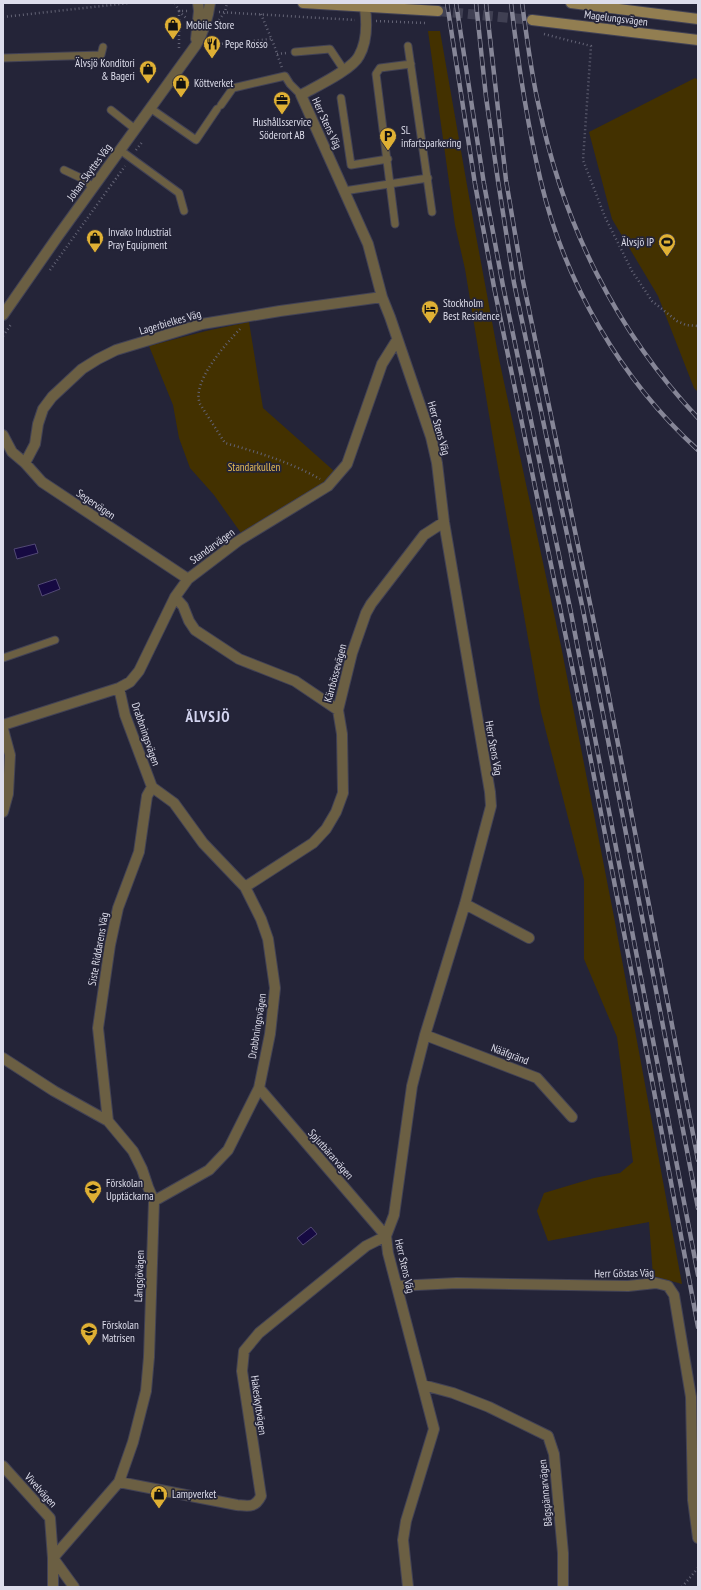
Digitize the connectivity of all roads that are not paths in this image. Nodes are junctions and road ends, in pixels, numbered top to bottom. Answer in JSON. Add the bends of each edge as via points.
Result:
{"nodes":[{"id":1,"x":198,"y":3,"type":"edge"},
{"id":2,"x":210,"y":3,"type":"edge"},
{"id":3,"x":303,"y":3,"type":"edge"},
{"id":4,"x":571,"y":3,"type":"edge"},
{"id":5,"x":365,"y":8,"type":"junction"},
{"id":6,"x":438,"y":11,"type":"tunnel mouth"},
{"id":7,"x":698,"y":19,"type":"edge"},
{"id":8,"x":532,"y":20,"type":"tunnel mouth"},
{"id":9,"x":698,"y":40,"type":"edge"},
{"id":10,"x":196,"y":45,"type":"junction"},
{"id":11,"x":408,"y":46,"type":"dead end"},
{"id":12,"x":103,"y":47,"type":"dead end"},
{"id":13,"x":295,"y":52,"type":"dead end"},
{"id":14,"x":3,"y":58,"type":"edge"},
{"id":15,"x":411,"y":64,"type":"junction"},
{"id":16,"x":344,"y":70,"type":"junction"},
{"id":17,"x":301,"y":95,"type":"junction"},
{"id":18,"x":341,"y":98,"type":"dead end"},
{"id":19,"x":150,"y":108,"type":"junction"},
{"id":20,"x":111,"y":110,"type":"dead end"},
{"id":21,"x":135,"y":129,"type":"junction"},
{"id":22,"x":120,"y":150,"type":"junction"},
{"id":23,"x":388,"y":159,"type":"junction"},
{"id":24,"x":64,"y":170,"type":"dead end"},
{"id":25,"x":428,"y":178,"type":"junction"},
{"id":26,"x":391,"y":184,"type":"junction"},
{"id":27,"x":93,"y":187,"type":"junction"},
{"id":28,"x":344,"y":191,"type":"junction"},
{"id":29,"x":184,"y":211,"type":"dead end"},
{"id":30,"x":432,"y":212,"type":"dead end"},
{"id":31,"x":396,"y":224,"type":"dead end"},
{"id":32,"x":382,"y":298,"type":"junction"},
{"id":33,"x":3,"y":315,"type":"edge"},
{"id":34,"x":398,"y":340,"type":"junction"},
{"id":35,"x":3,"y":436,"type":"edge"},
{"id":36,"x":26,"y":463,"type":"junction"},
{"id":37,"x":444,"y":522,"type":"junction"},
{"id":38,"x":188,"y":580,"type":"junction"},
{"id":39,"x":175,"y":597,"type":"junction"},
{"id":40,"x":55,"y":640,"type":"dead end"},
{"id":41,"x":3,"y":658,"type":"edge"},
{"id":42,"x":119,"y":688,"type":"junction"},
{"id":43,"x":338,"y":710,"type":"junction"},
{"id":44,"x":3,"y":725,"type":"edge"},
{"id":45,"x":3,"y":729,"type":"edge"},
{"id":46,"x":6,"y":777,"type":"edge"},
{"id":47,"x":152,"y":787,"type":"junction"},
{"id":48,"x":3,"y":812,"type":"edge"},
{"id":49,"x":245,"y":887,"type":"junction"},
{"id":50,"x":464,"y":904,"type":"junction"},
{"id":51,"x":529,"y":938,"type":"dead end"},
{"id":52,"x":425,"y":1035,"type":"junction"},
{"id":53,"x":3,"y":1058,"type":"edge"},
{"id":54,"x":259,"y":1088,"type":"junction"},
{"id":55,"x":572,"y":1117,"type":"dead end"},
{"id":56,"x":108,"y":1121,"type":"junction"},
{"id":57,"x":154,"y":1200,"type":"junction"},
{"id":58,"x":386,"y":1236,"type":"junction"},
{"id":59,"x":397,"y":1286,"type":"junction"},
{"id":60,"x":423,"y":1385,"type":"junction"},
{"id":61,"x":3,"y":1466,"type":"edge"},
{"id":62,"x":119,"y":1482,"type":"junction"},
{"id":63,"x":698,"y":1538,"type":"edge"},
{"id":64,"x":53,"y":1558,"type":"junction"},
{"id":65,"x":53,"y":1587,"type":"edge"},
{"id":66,"x":74,"y":1587,"type":"edge"},
{"id":67,"x":408,"y":1587,"type":"edge"},
{"id":68,"x":563,"y":1587,"type":"edge"}],
"edges":[{"from":1,"to":10,"type":"street","name":"Johan Skyttes Väg","via":[[200,11]]},
{"from":2,"to":10,"type":"street","name":"Johan Skyttes Väg","via":[[207,23]]},
{"from":3,"to":5,"type":"main road"},
{"from":4,"to":7,"type":"main road","name":"Magelungsvägen"},
{"from":5,"to":6,"type":"main road"},
{"from":5,"to":16,"type":"street","name":"Herr Stens Väg","via":[[363,46],[359,57],[350,68]]},
{"from":8,"to":9,"type":"main road","name":"Magelungsvägen"},
{"from":10,"to":19,"type":"street","name":"Johan Skyttes Väg"},
{"from":11,"to":15,"type":"lane"},
{"from":12,"to":14,"type":"lane","via":[[101,55]]},
{"from":13,"to":16,"type":"lane","via":[[330,48]]},
{"from":15,"to":23,"type":"lane","via":[[380,68],[376,74]]},
{"from":15,"to":25,"type":"lane"},
{"from":16,"to":17,"type":"street","name":"Herr Stens Väg"},
{"from":17,"to":19,"type":"lane","via":[[284,76],[233,88],[196,140]]},
{"from":17,"to":28,"type":"street","name":"Herr Stens Väg"},
{"from":18,"to":23,"type":"lane","via":[[351,165]]},
{"from":19,"to":21,"type":"street","name":"Johan Skyttes Väg"},
{"from":20,"to":21,"type":"lane"},
{"from":21,"to":22,"type":"street","name":"Johan Skyttes Väg"},
{"from":22,"to":27,"type":"street","name":"Johan Skyttes Väg"},
{"from":22,"to":29,"type":"lane","via":[[179,192]]},
{"from":23,"to":26,"type":"lane"},
{"from":24,"to":27,"type":"lane"},
{"from":25,"to":26,"type":"lane"},
{"from":25,"to":30,"type":"lane"},
{"from":26,"to":28,"type":"lane"},
{"from":26,"to":31,"type":"lane"},
{"from":27,"to":33,"type":"street","name":"Johan Skyttes Väg"},
{"from":28,"to":32,"type":"street","name":"Herr Stens Väg","via":[[368,244]]},
{"from":32,"to":34,"type":"street","name":"Herr Stens Väg"},
{"from":32,"to":36,"type":"street","name":"Lagerbielkes Väg","via":[[202,324],[116,350],[82,369],[52,397],[43,409],[35,444]]},
{"from":34,"to":37,"type":"street","name":"Herr Stens Väg","via":[[431,437],[437,463]]},
{"from":34,"to":38,"type":"street","name":"Standarvägen","via":[[382,364],[347,464],[329,484],[238,541]]},
{"from":35,"to":36,"type":"street","name":"Segervägen","via":[[12,452]]},
{"from":36,"to":38,"type":"street","name":"Segervägen","via":[[42,482]]},
{"from":37,"to":43,"type":"street","name":"Kärrbössevägen","via":[[424,535],[370,604],[352,653]]},
{"from":37,"to":50,"type":"street","name":"Herr Stens Väg","via":[[489,787],[490,806]]},
{"from":38,"to":39,"type":"street","name":"Standarvägen"},
{"from":39,"to":42,"type":"street","name":"Standarvägen","via":[[139,671],[130,682]]},
{"from":39,"to":43,"type":"street","via":[[184,606],[195,630],[239,659],[295,681]]},
{"from":40,"to":41,"type":"lane"},
{"from":42,"to":44,"type":"street","name":"Standarvägen"},
{"from":42,"to":47,"type":"street","name":"Drabbningsvägen","via":[[125,715]]},
{"from":43,"to":49,"type":"street","name":"Kärrbössevägen","via":[[342,734],[343,793],[336,812],[326,829],[313,843]]},
{"from":45,"to":46,"type":"street","via":[[10,755]]},
{"from":46,"to":48,"type":"street","via":[[8,794]]},
{"from":47,"to":49,"type":"street","name":"Drabbningsvägen","via":[[174,803],[203,843]]},
{"from":47,"to":56,"type":"street","name":"Siste Riddarens Väg","via":[[147,796],[139,852],[116,915],[98,1028]]},
{"from":49,"to":54,"type":"street","name":"Drabbningsvägen","via":[[268,939],[275,988],[270,1034]]},
{"from":50,"to":51,"type":"street"},
{"from":50,"to":52,"type":"street","name":"Herr Stens Väg"},
{"from":52,"to":55,"type":"street","name":"Nääfgränd","via":[[537,1078]]},
{"from":52,"to":58,"type":"street","name":"Herr Stens Väg","via":[[412,1086],[394,1215]]},
{"from":53,"to":56,"type":"street","name":"Långsjövägen","via":[[54,1091]]},
{"from":54,"to":57,"type":"street","name":"Drabbningsvägen","via":[[228,1150],[209,1170]]},
{"from":54,"to":58,"type":"street","name":"Spjutbärarvägen"},
{"from":56,"to":57,"type":"street","name":"Långsjövägen","via":[[133,1151]]},
{"from":57,"to":62,"type":"street","name":"Långsjövägen","via":[[146,1391],[133,1442]]},
{"from":58,"to":59,"type":"street","name":"Herr Stens Väg"},
{"from":58,"to":62,"type":"street","name":"Hakeskyttvägen","via":[[366,1246],[306,1294],[259,1333],[244,1351],[242,1371],[261,1496],[258,1502],[251,1506],[237,1505]]},
{"from":59,"to":60,"type":"street","name":"Herr Stens Väg"},
{"from":59,"to":63,"type":"street","name":"Herr Göstas Väg","via":[[456,1283],[668,1286],[674,1295],[691,1397],[693,1500]]},
{"from":60,"to":67,"type":"street","name":"Herr Stens Väg","via":[[434,1429],[406,1521],[403,1540]]},
{"from":60,"to":68,"type":"street","name":"Bågspännarvägen","via":[[489,1407],[548,1436],[554,1454],[563,1553]]},
{"from":61,"to":64,"type":"street","name":"Vivelvägen","via":[[50,1518]]},
{"from":62,"to":64,"type":"street","name":"Långsjövägen"},
{"from":64,"to":65,"type":"street"},
{"from":64,"to":66,"type":"street"}]}
